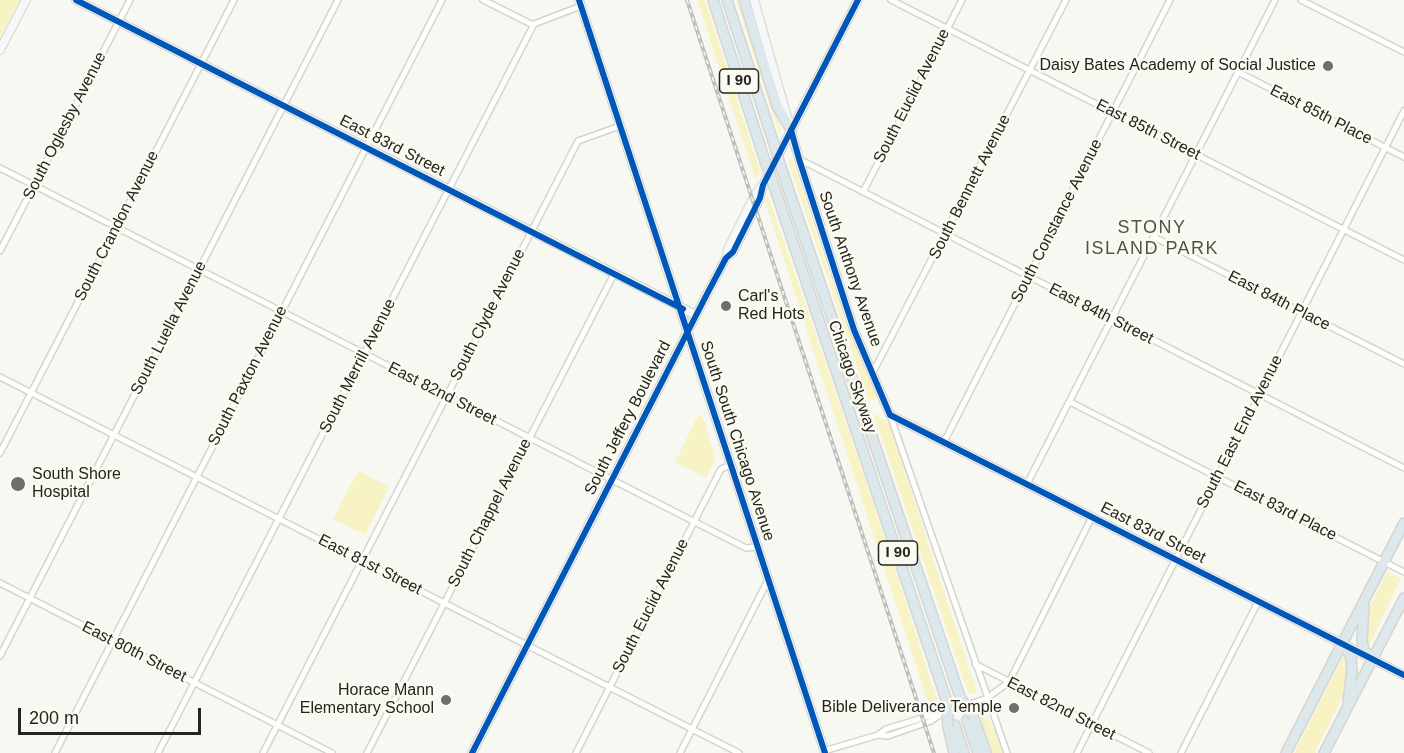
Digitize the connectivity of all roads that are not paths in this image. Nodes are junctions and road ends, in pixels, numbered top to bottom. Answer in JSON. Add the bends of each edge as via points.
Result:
{"nodes":[{"id":1,"x":26,"y":0,"type":"edge"},
{"id":2,"x":76,"y":0,"type":"edge"},
{"id":3,"x":130,"y":0,"type":"edge"},
{"id":4,"x":234,"y":0,"type":"edge"},
{"id":5,"x":338,"y":0,"type":"edge"},
{"id":6,"x":442,"y":0,"type":"edge"},
{"id":7,"x":483,"y":0,"type":"edge"},
{"id":8,"x":713,"y":0,"type":"edge"},
{"id":9,"x":727,"y":0,"type":"edge"},
{"id":10,"x":744,"y":0,"type":"edge"},
{"id":11,"x":754,"y":0,"type":"edge"},
{"id":12,"x":858,"y":0,"type":"edge"},
{"id":13,"x":891,"y":0,"type":"edge"},
{"id":14,"x":962,"y":0,"type":"edge"},
{"id":15,"x":1066,"y":0,"type":"edge"},
{"id":16,"x":1170,"y":0,"type":"edge"},
{"id":17,"x":1275,"y":0,"type":"edge"},
{"id":18,"x":1301,"y":0,"type":"edge"},
{"id":19,"x":580,"y":3,"type":"edge"},
{"id":20,"x":119,"y":22,"type":"junction"},
{"id":21,"x":533,"y":25,"type":"junction"},
{"id":22,"x":947,"y":28,"type":"junction"},
{"id":23,"x":0,"y":50,"type":"edge"},
{"id":24,"x":1404,"y":52,"type":"edge"},
{"id":25,"x":201,"y":63,"type":"junction"},
{"id":26,"x":1030,"y":70,"type":"junction"},
{"id":27,"x":1238,"y":72,"type":"junction"},
{"id":28,"x":283,"y":105,"type":"junction"},
{"id":29,"x":1404,"y":111,"type":"edge"},
{"id":30,"x":1112,"y":112,"type":"junction"},
{"id":31,"x":620,"y":126,"type":"junction"},
{"id":32,"x":791,"y":130,"type":"junction"},
{"id":33,"x":365,"y":147,"type":"junction"},
{"id":34,"x":1386,"y":148,"type":"junction"},
{"id":35,"x":1196,"y":155,"type":"junction"},
{"id":36,"x":1404,"y":157,"type":"edge"},
{"id":37,"x":799,"y":159,"type":"junction"},
{"id":38,"x":0,"y":168,"type":"edge"},
{"id":39,"x":34,"y":186,"type":"junction"},
{"id":40,"x":448,"y":189,"type":"junction"},
{"id":41,"x":863,"y":192,"type":"junction"},
{"id":42,"x":116,"y":228,"type":"junction"},
{"id":43,"x":1344,"y":229,"type":"junction"},
{"id":44,"x":531,"y":232,"type":"junction"},
{"id":45,"x":946,"y":234,"type":"junction"},
{"id":46,"x":1154,"y":237,"type":"junction"},
{"id":47,"x":0,"y":251,"type":"edge"},
{"id":48,"x":1404,"y":260,"type":"edge"},
{"id":49,"x":199,"y":270,"type":"junction"},
{"id":50,"x":614,"y":274,"type":"junction"},
{"id":51,"x":1028,"y":276,"type":"junction"},
{"id":52,"x":679,"y":307,"type":"junction"},
{"id":53,"x":281,"y":312,"type":"junction"},
{"id":54,"x":1302,"y":312,"type":"junction"},
{"id":55,"x":696,"y":315,"type":"junction"},
{"id":56,"x":1112,"y":319,"type":"junction"},
{"id":57,"x":687,"y":332,"type":"junction"},
{"id":58,"x":364,"y":354,"type":"junction"},
{"id":59,"x":1404,"y":364,"type":"edge"},
{"id":60,"x":872,"y":374,"type":"junction"},
{"id":61,"x":0,"y":377,"type":"edge"},
{"id":62,"x":31,"y":393,"type":"junction"},
{"id":63,"x":1259,"y":395,"type":"junction"},
{"id":64,"x":447,"y":396,"type":"junction"},
{"id":65,"x":1070,"y":402,"type":"junction"},
{"id":66,"x":890,"y":415,"type":"junction"},
{"id":67,"x":114,"y":435,"type":"junction"},
{"id":68,"x":529,"y":438,"type":"junction"},
{"id":69,"x":944,"y":442,"type":"junction"},
{"id":70,"x":0,"y":453,"type":"edge"},
{"id":71,"x":731,"y":465,"type":"junction"},
{"id":72,"x":1404,"y":468,"type":"edge"},
{"id":73,"x":196,"y":477,"type":"junction"},
{"id":74,"x":1218,"y":477,"type":"junction"},
{"id":75,"x":612,"y":480,"type":"junction"},
{"id":76,"x":1028,"y":484,"type":"junction"},
{"id":77,"x":1092,"y":517,"type":"junction"},
{"id":78,"x":279,"y":519,"type":"junction"},
{"id":79,"x":694,"y":522,"type":"junction"},
{"id":80,"x":1404,"y":523,"type":"edge"},
{"id":81,"x":757,"y":547,"type":"junction"},
{"id":82,"x":1175,"y":560,"type":"junction"},
{"id":83,"x":362,"y":561,"type":"junction"},
{"id":84,"x":1384,"y":562,"type":"junction"},
{"id":85,"x":1404,"y":572,"type":"edge"},
{"id":86,"x":768,"y":580,"type":"junction"},
{"id":87,"x":0,"y":583,"type":"edge"},
{"id":88,"x":30,"y":598,"type":"junction"},
{"id":89,"x":1404,"y":598,"type":"edge"},
{"id":90,"x":1365,"y":600,"type":"junction"},
{"id":91,"x":1258,"y":602,"type":"junction"},
{"id":92,"x":444,"y":603,"type":"junction"},
{"id":93,"x":112,"y":641,"type":"junction"},
{"id":94,"x":527,"y":645,"type":"junction"},
{"id":95,"x":1342,"y":645,"type":"junction"},
{"id":96,"x":0,"y":656,"type":"edge"},
{"id":97,"x":1373,"y":660,"type":"junction"},
{"id":98,"x":975,"y":664,"type":"junction"},
{"id":99,"x":1404,"y":675,"type":"edge"},
{"id":100,"x":1009,"y":682,"type":"junction"},
{"id":101,"x":195,"y":683,"type":"junction"},
{"id":102,"x":609,"y":687,"type":"junction"},
{"id":103,"x":987,"y":698,"type":"junction"},
{"id":104,"x":1347,"y":709,"type":"junction"},
{"id":105,"x":970,"y":719,"type":"junction"},
{"id":106,"x":1092,"y":724,"type":"junction"},
{"id":107,"x":277,"y":725,"type":"junction"},
{"id":108,"x":951,"y":726,"type":"junction"},
{"id":109,"x":692,"y":729,"type":"junction"},
{"id":110,"x":825,"y":752,"type":"edge"},
{"id":111,"x":55,"y":753,"type":"edge"},
{"id":112,"x":158,"y":753,"type":"edge"},
{"id":113,"x":263,"y":753,"type":"edge"},
{"id":114,"x":332,"y":753,"type":"edge"},
{"id":115,"x":367,"y":753,"type":"edge"},
{"id":116,"x":472,"y":753,"type":"edge"},
{"id":117,"x":576,"y":753,"type":"edge"},
{"id":118,"x":680,"y":753,"type":"edge"},
{"id":119,"x":739,"y":753,"type":"edge"},
{"id":120,"x":954,"y":753,"type":"edge"},
{"id":121,"x":964,"y":753,"type":"edge"},
{"id":122,"x":978,"y":753,"type":"edge"},
{"id":123,"x":986,"y":753,"type":"edge"},
{"id":124,"x":1007,"y":753,"type":"edge"},
{"id":125,"x":1077,"y":753,"type":"edge"},
{"id":126,"x":1149,"y":753,"type":"edge"},
{"id":127,"x":1181,"y":753,"type":"edge"},
{"id":128,"x":1286,"y":753,"type":"edge"},
{"id":129,"x":1324,"y":753,"type":"edge"}],
"edges":[{"from":1,"to":23,"type":"main road"},
{"from":2,"to":20,"type":"main road","name":"East 83rd Street"},
{"from":3,"to":20,"type":"street","name":"South Oglesby Avenue"},
{"from":4,"to":25,"type":"street","name":"South Crandon Avenue"},
{"from":5,"to":28,"type":"street","name":"South Luella Avenue"},
{"from":6,"to":33,"type":"street","name":"South Paxton Avenue"},
{"from":7,"to":21,"type":"street"},
{"from":8,"to":108,"type":"highway","name":"Chicago Skyway","number":"I 90","bridge":true,"via":[[947,702]]},
{"from":9,"to":105,"type":"highway","name":"Chicago Skyway","number":"I 90","bridge":true},
{"from":10,"to":32,"type":"highway","via":[[777,106]]},
{"from":11,"to":32,"type":"main road","name":"South Anthony Avenue"},
{"from":12,"to":32,"type":"main road","name":"South Jeffery Boulevard"},
{"from":13,"to":22,"type":"street","name":"East 85th Street"},
{"from":14,"to":22,"type":"street","name":"South Euclid Avenue"},
{"from":15,"to":26,"type":"street","name":"South Bennett Avenue"},
{"from":16,"to":30,"type":"street","name":"South Constance Avenue"},
{"from":17,"to":27,"type":"street"},
{"from":18,"to":24,"type":"street"},
{"from":19,"to":21,"type":"street"},
{"from":19,"to":31,"type":"main road","name":"South South Chicago Avenue"},
{"from":20,"to":25,"type":"main road","name":"East 83rd Street"},
{"from":20,"to":39,"type":"street","name":"South Oglesby Avenue"},
{"from":21,"to":40,"type":"street","name":"South Merrill Avenue"},
{"from":22,"to":26,"type":"street","name":"East 85th Street"},
{"from":22,"to":41,"type":"street","name":"South Euclid Avenue"},
{"from":25,"to":28,"type":"main road","name":"East 83rd Street"},
{"from":25,"to":42,"type":"street","name":"South Crandon Avenue"},
{"from":26,"to":30,"type":"street","name":"East 85th Street"},
{"from":26,"to":45,"type":"street","name":"South Bennett Avenue"},
{"from":27,"to":34,"type":"street","name":"East 85th Place"},
{"from":27,"to":35,"type":"street"},
{"from":28,"to":33,"type":"main road","name":"East 83rd Street"},
{"from":28,"to":49,"type":"street","name":"South Luella Avenue"},
{"from":29,"to":34,"type":"street","name":"South East End Avenue"},
{"from":30,"to":35,"type":"street","name":"East 85th Street"},
{"from":30,"to":51,"type":"street","name":"South Constance Avenue"},
{"from":31,"to":44,"type":"street","name":"South Clyde Avenue","via":[[578,141]]},
{"from":31,"to":52,"type":"main road","name":"South South Chicago Avenue"},
{"from":32,"to":37,"type":"main road","name":"South Anthony Avenue"},
{"from":32,"to":55,"type":"main road","name":"South Jeffery Boulevard"},
{"from":33,"to":40,"type":"main road","name":"East 83rd Street"},
{"from":33,"to":53,"type":"street","name":"South Paxton Avenue"},
{"from":34,"to":36,"type":"street","name":"East 85th Place"},
{"from":34,"to":43,"type":"street","name":"South East End Avenue"},
{"from":35,"to":43,"type":"street","name":"East 85th Street"},
{"from":35,"to":46,"type":"street"},
{"from":37,"to":41,"type":"street","name":"East 84th Street"},
{"from":37,"to":60,"type":"main road","name":"South Anthony Avenue"},
{"from":38,"to":39,"type":"street","name":"East 82nd Street"},
{"from":39,"to":42,"type":"street","name":"East 82nd Street"},
{"from":39,"to":47,"type":"street","name":"South Oglesby Avenue"},
{"from":40,"to":44,"type":"main road","name":"East 83rd Street"},
{"from":40,"to":58,"type":"street","name":"South Merrill Avenue"},
{"from":41,"to":45,"type":"street","name":"East 84th Street"},
{"from":42,"to":49,"type":"street","name":"East 82nd Street"},
{"from":42,"to":62,"type":"street","name":"South Crandon Avenue"},
{"from":43,"to":48,"type":"street","name":"East 85th Street"},
{"from":43,"to":54,"type":"street","name":"South East End Avenue"},
{"from":44,"to":50,"type":"main road","name":"East 83rd Street"},
{"from":44,"to":64,"type":"street","name":"South Clyde Avenue"},
{"from":45,"to":51,"type":"street","name":"East 84th Street"},
{"from":45,"to":60,"type":"street","name":"South Bennett Avenue"},
{"from":46,"to":54,"type":"street","name":"East 84th Place"},
{"from":46,"to":56,"type":"street"},
{"from":49,"to":53,"type":"street","name":"East 82nd Street"},
{"from":49,"to":67,"type":"street","name":"South Luella Avenue"},
{"from":50,"to":52,"type":"main road","name":"East 83rd Street"},
{"from":50,"to":68,"type":"street","name":"South Chappel Avenue"},
{"from":51,"to":56,"type":"street","name":"East 84th Street"},
{"from":51,"to":69,"type":"street","name":"South Constance Avenue"},
{"from":52,"to":55,"type":"main road","name":"East 83rd Street"},
{"from":52,"to":57,"type":"main road","name":"South South Chicago Avenue"},
{"from":53,"to":58,"type":"street","name":"East 82nd Street"},
{"from":53,"to":73,"type":"street","name":"South Paxton Avenue"},
{"from":54,"to":59,"type":"street","name":"East 84th Place"},
{"from":54,"to":63,"type":"street","name":"South East End Avenue"},
{"from":55,"to":57,"type":"main road","name":"South Jeffery Boulevard"},
{"from":56,"to":63,"type":"street","name":"East 84th Street"},
{"from":56,"to":65,"type":"street"},
{"from":57,"to":71,"type":"main road","name":"South South Chicago Avenue"},
{"from":57,"to":75,"type":"main road","name":"South Jeffery Boulevard"},
{"from":58,"to":64,"type":"street","name":"East 82nd Street"},
{"from":58,"to":78,"type":"street","name":"South Merrill Avenue"},
{"from":60,"to":66,"type":"main road","name":"South Anthony Avenue"},
{"from":61,"to":62,"type":"street","name":"East 81st Street"},
{"from":62,"to":67,"type":"street","name":"East 81st Street"},
{"from":62,"to":70,"type":"street","name":"South Crandon Avenue"},
{"from":63,"to":72,"type":"street","name":"East 84th Street"},
{"from":63,"to":74,"type":"street","name":"South East End Avenue"},
{"from":64,"to":68,"type":"street","name":"East 82nd Street"},
{"from":64,"to":83,"type":"street","name":"South Clyde Avenue"},
{"from":65,"to":74,"type":"street","name":"East 83rd Place"},
{"from":65,"to":76,"type":"street"},
{"from":66,"to":69,"type":"main road","name":"East 83rd Street"},
{"from":66,"to":98,"type":"street","name":"South Anthony Avenue"},
{"from":67,"to":73,"type":"street","name":"East 81st Street"},
{"from":67,"to":88,"type":"street","name":"South Luella Avenue"},
{"from":68,"to":75,"type":"street","name":"East 82nd Street"},
{"from":68,"to":92,"type":"street","name":"South Chappel Avenue"},
{"from":69,"to":76,"type":"main road","name":"East 83rd Street"},
{"from":71,"to":79,"type":"street","name":"South Euclid Avenue","via":[[721,469]]},
{"from":71,"to":81,"type":"main road","name":"South South Chicago Avenue"},
{"from":73,"to":78,"type":"street","name":"East 81st Street"},
{"from":73,"to":93,"type":"street","name":"South Paxton Avenue"},
{"from":74,"to":82,"type":"street","name":"South East End Avenue"},
{"from":74,"to":84,"type":"street","name":"East 83rd Place"},
{"from":75,"to":79,"type":"street","name":"East 82nd Street"},
{"from":75,"to":94,"type":"main road","name":"South Jeffery Boulevard"},
{"from":76,"to":77,"type":"main road","name":"East 83rd Street"},
{"from":77,"to":82,"type":"main road","name":"East 83rd Street"},
{"from":77,"to":100,"type":"street"},
{"from":78,"to":83,"type":"street","name":"East 81st Street"},
{"from":78,"to":101,"type":"street","name":"South Merrill Avenue"},
{"from":79,"to":81,"type":"street","name":"East 82nd Street","via":[[746,548]]},
{"from":79,"to":102,"type":"street","name":"South Euclid Avenue"},
{"from":80,"to":84,"type":"highway"},
{"from":81,"to":86,"type":"main road","name":"South South Chicago Avenue"},
{"from":82,"to":91,"type":"main road","name":"East 83rd Street"},
{"from":82,"to":106,"type":"street","name":"South East End Avenue"},
{"from":83,"to":92,"type":"street","name":"East 81st Street"},
{"from":83,"to":107,"type":"street","name":"South Clyde Avenue"},
{"from":84,"to":85,"type":"street","name":"East 83rd Place"},
{"from":84,"to":90,"type":"highway"},
{"from":86,"to":109,"type":"street"},
{"from":86,"to":110,"type":"main road","name":"South South Chicago Avenue"},
{"from":87,"to":88,"type":"street","name":"East 80th Street"},
{"from":88,"to":93,"type":"street","name":"East 80th Street"},
{"from":88,"to":96,"type":"street","name":"South Luella Avenue"},
{"from":89,"to":97,"type":"highway"},
{"from":90,"to":95,"type":"highway"},
{"from":90,"to":97,"type":"highway","via":[[1362,641]]},
{"from":91,"to":95,"type":"main road","name":"East 83rd Street"},
{"from":91,"to":127,"type":"street"},
{"from":92,"to":94,"type":"street","name":"East 81st Street"},
{"from":92,"to":115,"type":"street","name":"South Chappel Avenue"},
{"from":93,"to":101,"type":"street","name":"East 80th Street"},
{"from":93,"to":111,"type":"street","name":"South Paxton Avenue"},
{"from":94,"to":102,"type":"street","name":"East 81st Street"},
{"from":94,"to":116,"type":"main road","name":"South Jeffery Boulevard"},
{"from":95,"to":97,"type":"main road","name":"East 83rd Street"},
{"from":95,"to":104,"type":"highway","via":[[1351,656]]},
{"from":95,"to":128,"type":"highway"},
{"from":97,"to":99,"type":"main road","name":"East 83rd Street"},
{"from":97,"to":104,"type":"highway"},
{"from":98,"to":100,"type":"street","name":"East 82nd Street"},
{"from":98,"to":103,"type":"street","name":"South Anthony Avenue"},
{"from":100,"to":103,"type":"street"},
{"from":100,"to":106,"type":"street","name":"East 82nd Street"},
{"from":101,"to":107,"type":"street","name":"East 80th Street"},
{"from":101,"to":112,"type":"street","name":"South Merrill Avenue"},
{"from":102,"to":109,"type":"street","name":"East 81st Street"},
{"from":102,"to":117,"type":"street","name":"South Euclid Avenue"},
{"from":103,"to":110,"type":"street"},
{"from":103,"to":124,"type":"street","name":"South Anthony Avenue"},
{"from":104,"to":129,"type":"highway"},
{"from":105,"to":122,"type":"highway","name":"Chicago Skyway","number":"I 90"},
{"from":105,"to":123,"type":"highway"},
{"from":106,"to":125,"type":"street","name":"South East End Avenue"},
{"from":106,"to":126,"type":"street","name":"East 82nd Street"},
{"from":107,"to":113,"type":"street","name":"South Clyde Avenue"},
{"from":107,"to":114,"type":"street","name":"East 80th Street"},
{"from":108,"to":120,"type":"highway"},
{"from":108,"to":121,"type":"highway","name":"Chicago Skyway","number":"I 90"},
{"from":109,"to":118,"type":"street"},
{"from":109,"to":119,"type":"street","name":"East 81st Street"}]}
